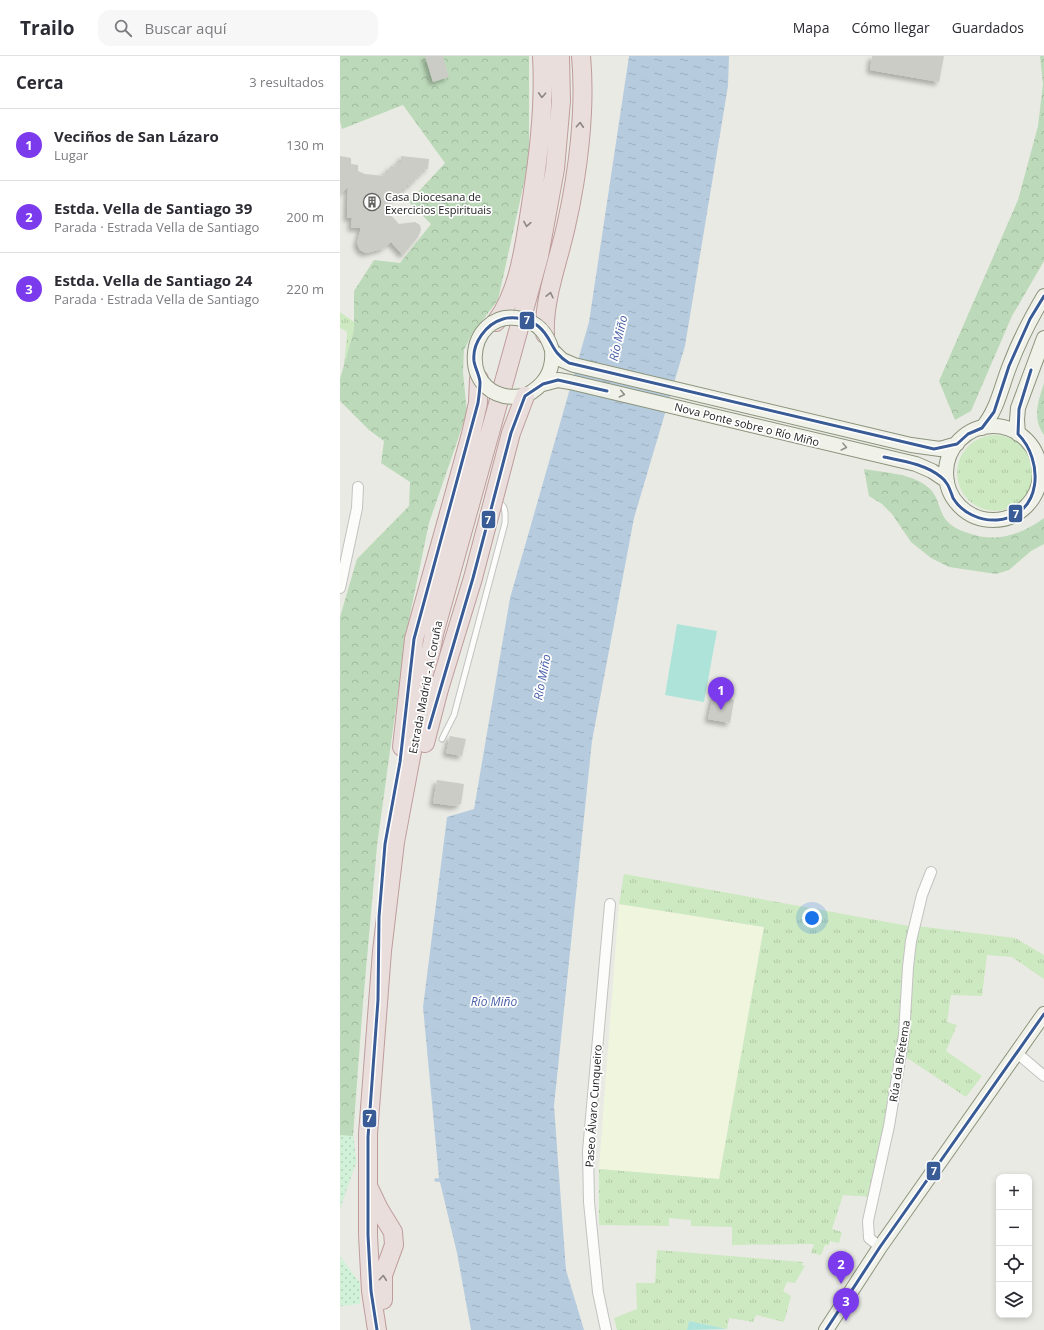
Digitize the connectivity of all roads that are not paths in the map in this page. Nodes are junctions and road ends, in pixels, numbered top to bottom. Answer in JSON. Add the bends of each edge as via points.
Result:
{"nodes":[{"id":1,"x":542,"y":56,"type":"edge"},
{"id":2,"x":560,"y":56,"type":"edge"},
{"id":3,"x":581,"y":56,"type":"edge"},
{"id":4,"x":1044,"y":296,"type":"edge"},
{"id":5,"x":496,"y":322,"type":"junction"},
{"id":6,"x":1044,"y":338,"type":"edge"},
{"id":7,"x":549,"y":342,"type":"junction"},
{"id":8,"x":480,"y":379,"type":"junction"},
{"id":9,"x":543,"y":384,"type":"junction"},
{"id":10,"x":525,"y":396,"type":"junction"},
{"id":11,"x":982,"y":428,"type":"junction"},
{"id":12,"x":1018,"y":434,"type":"junction"},
{"id":13,"x":957,"y":444,"type":"junction"},
{"id":14,"x":1038,"y":451,"type":"edge"},
{"id":15,"x":947,"y":481,"type":"junction"},
{"id":16,"x":1042,"y":482,"type":"edge"},
{"id":17,"x":358,"y":487,"type":"dead end"},
{"id":18,"x":480,"y":495,"type":"junction"},
{"id":19,"x":340,"y":588,"type":"edge"},
{"id":20,"x":442,"y":739,"type":"dead end"},
{"id":21,"x":931,"y":872,"type":"dead end"},
{"id":22,"x":388,"y":903,"type":"junction"},
{"id":23,"x":610,"y":904,"type":"dead end"},
{"id":24,"x":378,"y":1000,"type":"junction"},
{"id":25,"x":1044,"y":1014,"type":"edge"},
{"id":26,"x":1017,"y":1054,"type":"junction"},
{"id":27,"x":1044,"y":1076,"type":"edge"},
{"id":28,"x":368,"y":1184,"type":"junction"},
{"id":29,"x":880,"y":1247,"type":"junction"},
{"id":30,"x":378,"y":1330,"type":"edge"},
{"id":31,"x":606,"y":1330,"type":"edge"},
{"id":32,"x":826,"y":1330,"type":"edge"}],
"edges":[{"from":1,"to":5,"type":"highway","one_way":true,"via":[[541,129],[527,229],[508,301]]},
{"from":2,"to":18,"type":"highway","name":"Estrada Madrid - A Coruña","via":[[559,130],[548,209],[539,256]]},
{"from":7,"to":3,"type":"highway","one_way":true,"via":[[548,302],[577,164],[582,98]]},
{"from":4,"to":11,"type":"main road","via":[[1030,319],[1009,366],[994,412]]},
{"from":5,"to":7,"type":"main road","bridge":true,"via":[[517,318],[527,320],[538,326]]},
{"from":5,"to":8,"type":"main road","bridge":true,"via":[[485,329],[477,340],[474,366]]},
{"from":6,"to":12,"type":"main road","via":[[1018,408]]},
{"from":7,"to":9,"type":"main road","via":[[552,366]]},
{"from":7,"to":13,"type":"main road","name":"Nova Ponte sobre o Río Miño","via":[[562,360],[574,365],[911,445],[940,449]]},
{"from":8,"to":10,"type":"main road","bridge":true,"via":[[487,388],[498,394],[509,397]]},
{"from":8,"to":24,"type":"highway","via":[[471,434],[414,639],[400,762],[385,844],[379,917]]},
{"from":9,"to":10,"type":"main road"},
{"from":9,"to":15,"type":"main road","name":"Nova Ponte sobre o Río Miño","one_way":true,"via":[[558,380],[570,382],[906,462],[925,468]]},
{"from":10,"to":22,"type":"highway","bridge":true,"via":[[512,433],[473,578],[439,688]]},
{"from":11,"to":12,"type":"main road","via":[[1000,427]]},
{"from":11,"to":13,"type":"main road","via":[[968,434]]},
{"from":12,"to":14,"type":"main road"},
{"from":13,"to":15,"type":"main road","via":[[948,461]]},
{"from":14,"to":16,"type":"main road"},
{"from":15,"to":16,"type":"main road","via":[[952,496],[962,508],[976,517],[992,520],[1008,518],[1022,510],[1033,499]]},
{"from":17,"to":19,"type":"street","via":[[357,508]]},
{"from":18,"to":20,"type":"lane","via":[[503,506],[505,523],[454,715]]},
{"from":18,"to":22,"type":"highway","name":"Estrada Madrid - A Coruña","via":[[434,634],[397,831]]},
{"from":21,"to":29,"type":"street","name":"Rúa da Brétema","via":[[922,895],[911,941],[904,1035],[889,1126],[868,1221],[869,1238]]},
{"from":22,"to":24,"type":"highway","name":"Estrada Madrid - A Coruña"},
{"from":23,"to":31,"type":"street","name":"Paseo Álvaro Cunqueiro","via":[[588,1151],[589,1202],[597,1284]]},
{"from":24,"to":28,"type":"highway","name":"Estrada Madrid - A Coruña","via":[[368,1134]]},
{"from":25,"to":26,"type":"main road"},
{"from":26,"to":27,"type":"street"},
{"from":26,"to":29,"type":"main road"},
{"from":28,"to":30,"type":"highway","name":"Estrada Madrid - A Coruña","via":[[371,1291]]},
{"from":30,"to":28,"type":"highway","one_way":true,"via":[[383,1310],[383,1275],[394,1245],[393,1232]]},
{"from":29,"to":32,"type":"main road"}]}
